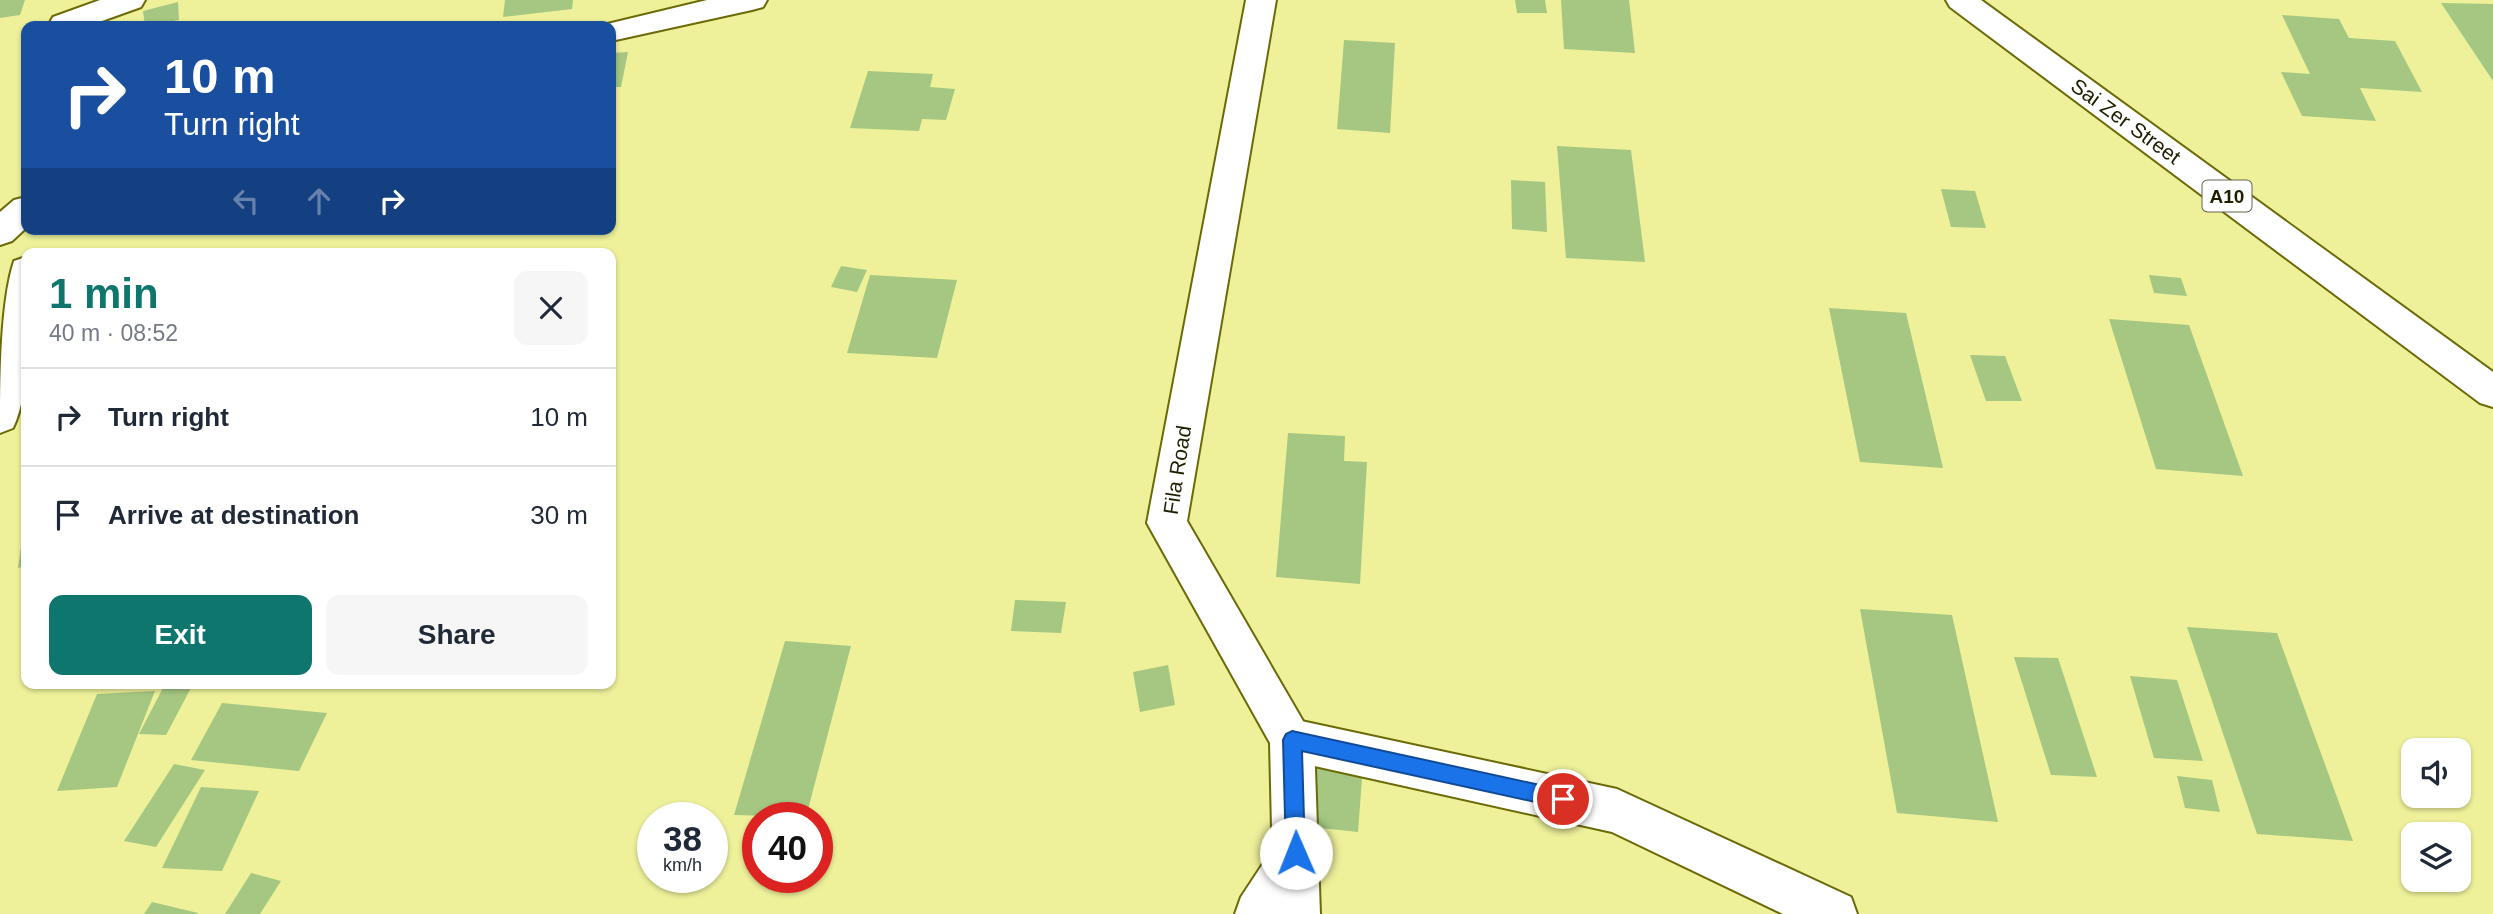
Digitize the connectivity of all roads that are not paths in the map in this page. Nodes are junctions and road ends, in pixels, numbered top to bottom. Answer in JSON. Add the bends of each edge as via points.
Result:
{"nodes":[{"id":1,"x":130,"y":0,"type":"edge"},
{"id":2,"x":752,"y":0,"type":"edge"},
{"id":3,"x":1261,"y":0,"type":"edge"},
{"id":4,"x":1961,"y":0,"type":"edge"},
{"id":5,"x":65,"y":17,"type":"edge"},
{"id":6,"x":616,"y":30,"type":"edge"},
{"id":7,"x":21,"y":213,"type":"edge"},
{"id":8,"x":0,"y":232,"type":"edge"},
{"id":9,"x":21,"y":299,"type":"edge"},
{"id":10,"x":2493,"y":392,"type":"edge"},
{"id":11,"x":0,"y":417,"type":"edge"},
{"id":12,"x":1292,"y":740,"type":"junction"},
{"id":13,"x":1296,"y":853,"type":"junction"},
{"id":14,"x":1258,"y":914,"type":"edge"},
{"id":15,"x":1297,"y":914,"type":"edge"},
{"id":16,"x":1834,"y":914,"type":"edge"}],
"edges":[{"from":1,"to":5,"type":"main road"},
{"from":2,"to":6,"type":"main road"},
{"from":3,"to":12,"type":"main road","name":"Fila Road","via":[[1167,523]]},
{"from":4,"to":10,"type":"main road","name":"Sai Zer Street","number":"A10"},
{"from":7,"to":8,"type":"main road"},
{"from":9,"to":11,"type":"main road"},
{"from":12,"to":13,"type":"main road","name":"Fila Road"},
{"from":12,"to":16,"type":"main road","via":[[1617,811]]},
{"from":13,"to":14,"type":"main road"},
{"from":13,"to":15,"type":"main road","name":"Fila Road"}]}
